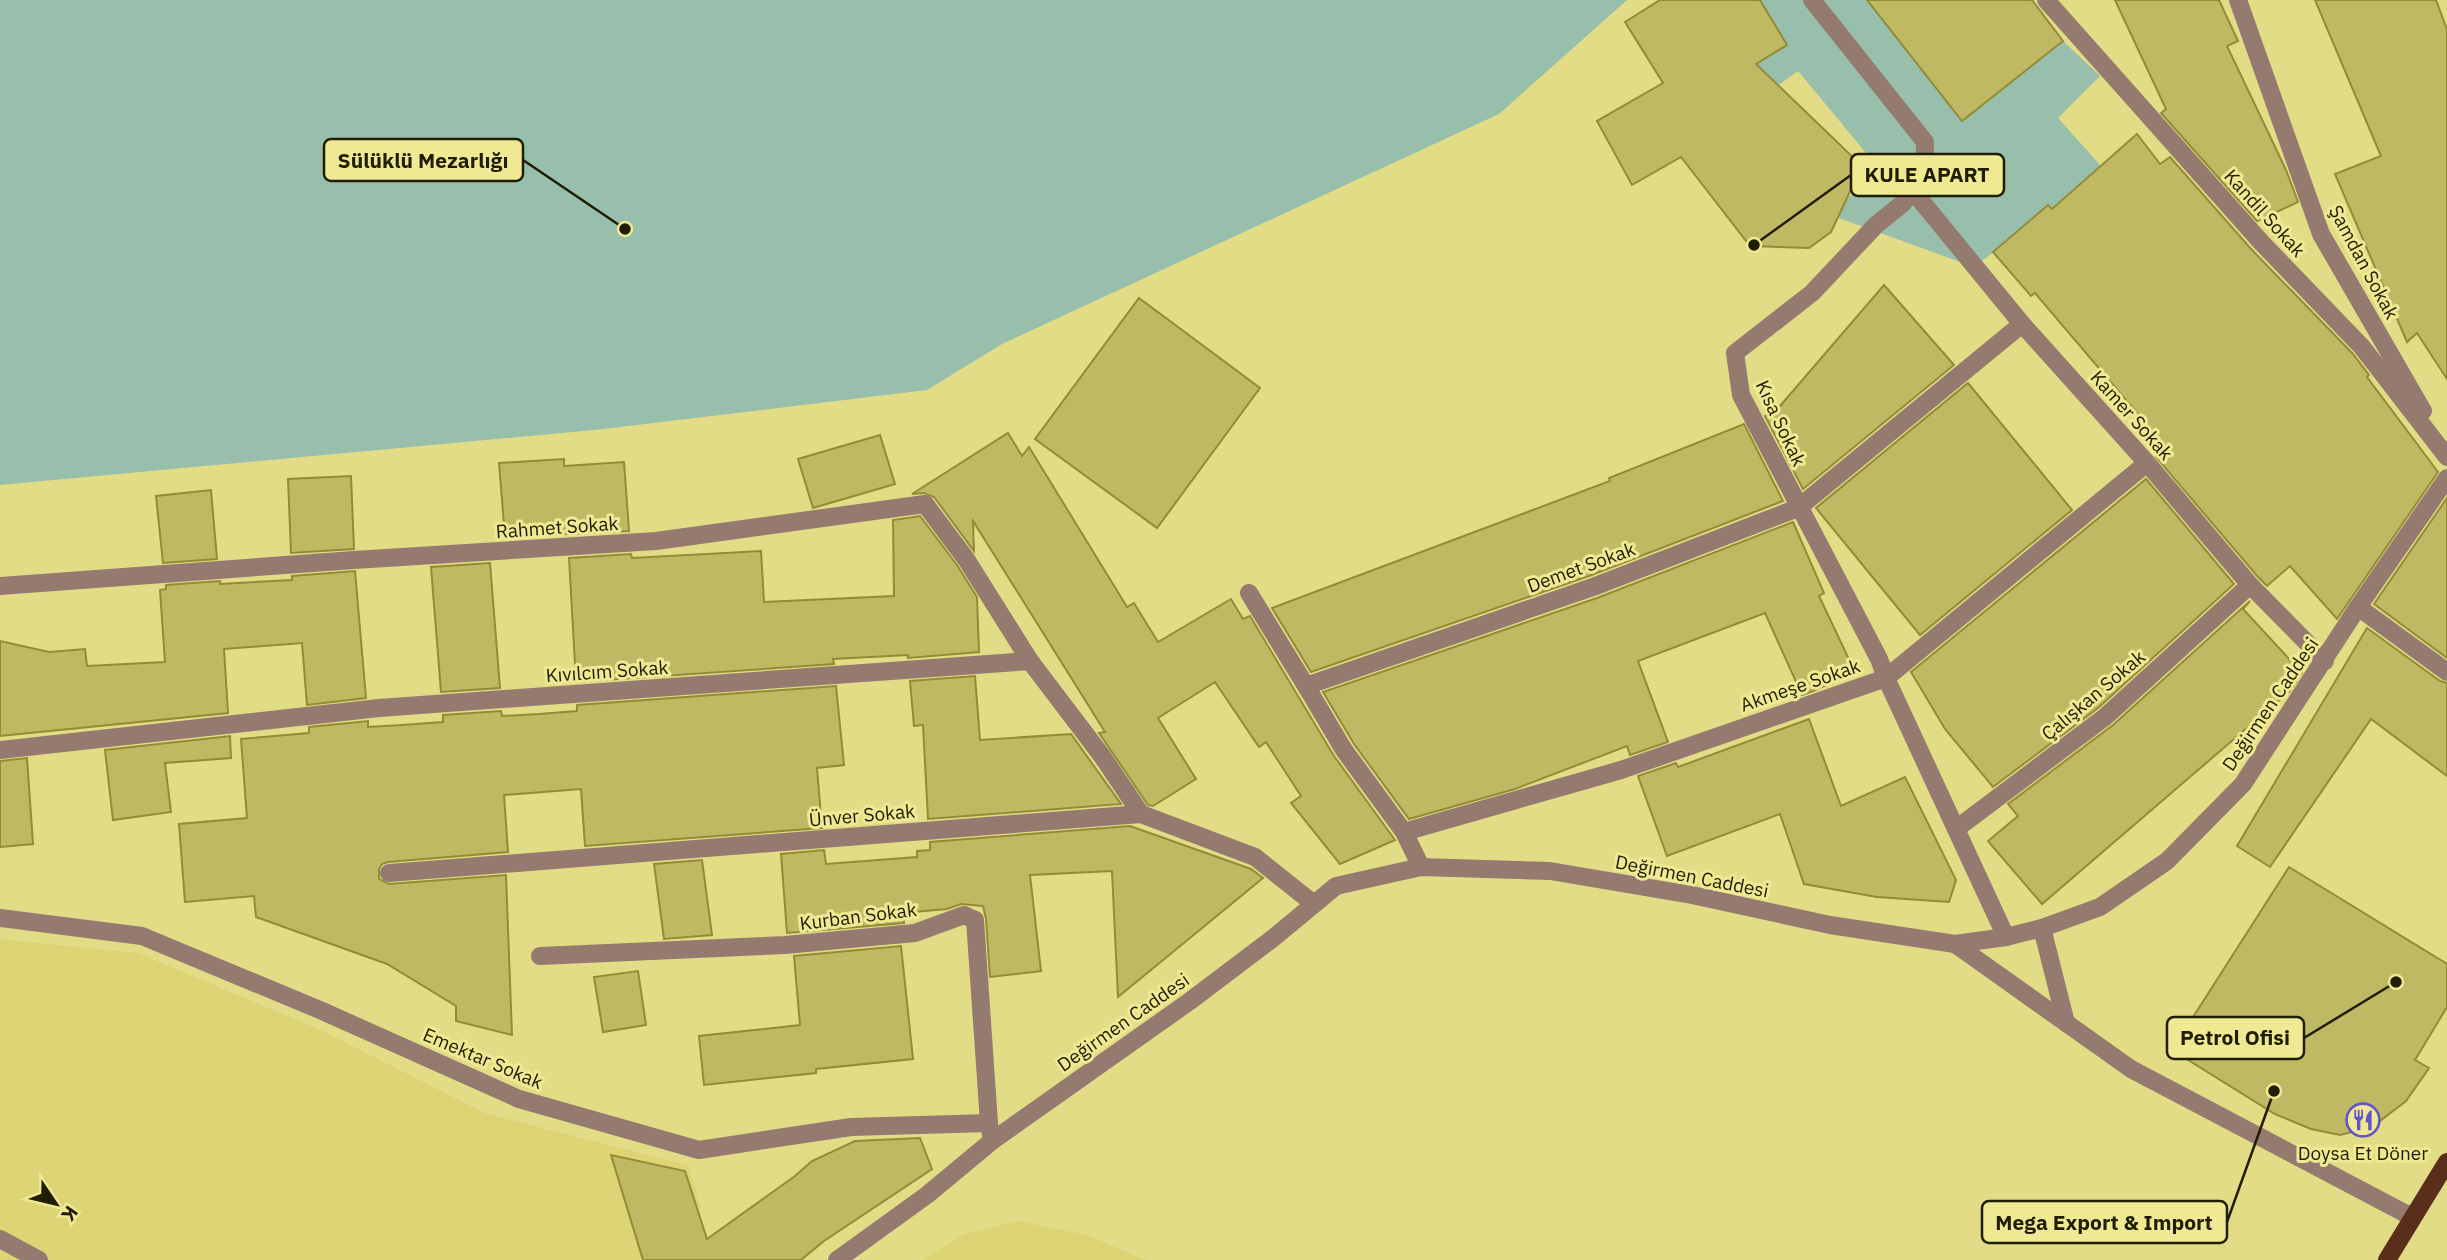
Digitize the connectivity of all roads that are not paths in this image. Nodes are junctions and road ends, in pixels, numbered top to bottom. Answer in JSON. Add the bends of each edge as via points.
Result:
{"nodes":[{"id":1,"x":1812,"y":0,"type":"edge"},
{"id":2,"x":2046,"y":0,"type":"edge"},
{"id":3,"x":2238,"y":0,"type":"edge"},
{"id":4,"x":1913,"y":191,"type":"junction"},
{"id":5,"x":2022,"y":324,"type":"junction"},
{"id":6,"x":2447,"y":456,"type":"edge"},
{"id":7,"x":2147,"y":463,"type":"junction"},
{"id":8,"x":2447,"y":478,"type":"edge"},
{"id":9,"x":1798,"y":508,"type":"junction"},
{"id":10,"x":2250,"y":585,"type":"junction"},
{"id":11,"x":0,"y":586,"type":"edge"},
{"id":12,"x":1249,"y":593,"type":"dead end"},
{"id":13,"x":2358,"y":607,"type":"junction"},
{"id":14,"x":2325,"y":661,"type":"junction"},
{"id":15,"x":1030,"y":662,"type":"junction"},
{"id":16,"x":2447,"y":672,"type":"edge"},
{"id":17,"x":1885,"y":678,"type":"junction"},
{"id":18,"x":1306,"y":686,"type":"junction"},
{"id":19,"x":0,"y":750,"type":"edge"},
{"id":20,"x":1141,"y":814,"type":"junction"},
{"id":21,"x":1956,"y":829,"type":"junction"},
{"id":22,"x":1405,"y":832,"type":"junction"},
{"id":23,"x":1421,"y":867,"type":"junction"},
{"id":24,"x":389,"y":873,"type":"dead end"},
{"id":25,"x":1314,"y":904,"type":"junction"},
{"id":26,"x":0,"y":918,"type":"edge"},
{"id":27,"x":2042,"y":928,"type":"junction"},
{"id":28,"x":2006,"y":937,"type":"junction"},
{"id":29,"x":1955,"y":944,"type":"junction"},
{"id":30,"x":540,"y":956,"type":"dead end"},
{"id":31,"x":2066,"y":1023,"type":"junction"},
{"id":32,"x":989,"y":1123,"type":"junction"},
{"id":33,"x":992,"y":1141,"type":"junction"},
{"id":34,"x":2447,"y":1163,"type":"edge"},
{"id":35,"x":2412,"y":1217,"type":"junction"},
{"id":36,"x":0,"y":1239,"type":"edge"},
{"id":37,"x":30,"y":1258,"type":"edge"},
{"id":38,"x":837,"y":1260,"type":"edge"},
{"id":39,"x":2387,"y":1260,"type":"edge"}],
"edges":[{"from":1,"to":4,"type":"street","name":"Kısa Sokak","via":[[1925,142],[1924,177]]},
{"from":2,"to":6,"type":"street","name":"Kandil Sokak","via":[[2261,242],[2362,348]]},
{"from":3,"to":6,"type":"street","name":"Şamdan Sokak","via":[[2321,234]]},
{"from":4,"to":5,"type":"street","name":"Kamer Sokak"},
{"from":4,"to":9,"type":"street","name":"Kısa Sokak","via":[[1812,293],[1735,353],[1741,395]]},
{"from":5,"to":7,"type":"street","name":"Kamer Sokak"},
{"from":5,"to":9,"type":"street","name":"Demet Sokak"},
{"from":7,"to":10,"type":"street","name":"Kamer Sokak"},
{"from":7,"to":17,"type":"street","name":"Akmeşe Sokak"},
{"from":8,"to":13,"type":"street","name":"Değirmen Caddesi"},
{"from":9,"to":17,"type":"street","name":"Kısa Sokak","via":[[1880,659]]},
{"from":9,"to":18,"type":"street","name":"Demet Sokak","via":[[1593,587]]},
{"from":10,"to":14,"type":"street","name":"Kamer Sokak"},
{"from":10,"to":21,"type":"street","name":"Çalışkan Sokak","via":[[2105,717]]},
{"from":11,"to":15,"type":"street","name":"Rahmet Sokak","via":[[656,541],[925,504]]},
{"from":12,"to":18,"type":"street"},
{"from":13,"to":14,"type":"street","name":"Değirmen Caddesi"},
{"from":13,"to":16,"type":"street"},
{"from":14,"to":27,"type":"street","name":"Değirmen Caddesi","via":[[2243,784],[2167,861],[2101,907]]},
{"from":15,"to":19,"type":"street","name":"Kıvılcım Sokak","via":[[379,708]]},
{"from":15,"to":20,"type":"street"},
{"from":17,"to":21,"type":"street","name":"Kısa Sokak"},
{"from":17,"to":22,"type":"street","name":"Akmeşe Sokak","via":[[1621,770]]},
{"from":18,"to":22,"type":"street","via":[[1345,750]]},
{"from":20,"to":24,"type":"street","name":"Ünver Sokak"},
{"from":20,"to":25,"type":"street","name":"Ünver Sokak","via":[[1255,857]]},
{"from":21,"to":28,"type":"street","name":"Kısa Sokak"},
{"from":22,"to":23,"type":"street"},
{"from":23,"to":25,"type":"street","name":"Değirmen Caddesi","via":[[1336,886]]},
{"from":23,"to":29,"type":"street","name":"Değirmen Caddesi","via":[[1550,871]]},
{"from":25,"to":33,"type":"street","name":"Değirmen Caddesi","via":[[1190,1001]]},
{"from":26,"to":32,"type":"street","name":"Emektar Sokak","via":[[142,936],[519,1099],[699,1150],[851,1127]]},
{"from":27,"to":28,"type":"street","name":"Değirmen Caddesi"},
{"from":27,"to":31,"type":"street"},
{"from":28,"to":29,"type":"street","name":"Değirmen Caddesi"},
{"from":29,"to":31,"type":"street"},
{"from":30,"to":32,"type":"street","name":"Kurban Sokak","via":[[785,945],[915,933],[964,915],[975,920]]},
{"from":31,"to":35,"type":"street","via":[[2131,1069]]},
{"from":32,"to":33,"type":"street"},
{"from":33,"to":38,"type":"street","name":"Değirmen Caddesi","via":[[928,1195]]},
{"from":34,"to":35,"type":"main road"},
{"from":35,"to":39,"type":"main road"},
{"from":36,"to":37,"type":"street"}]}
